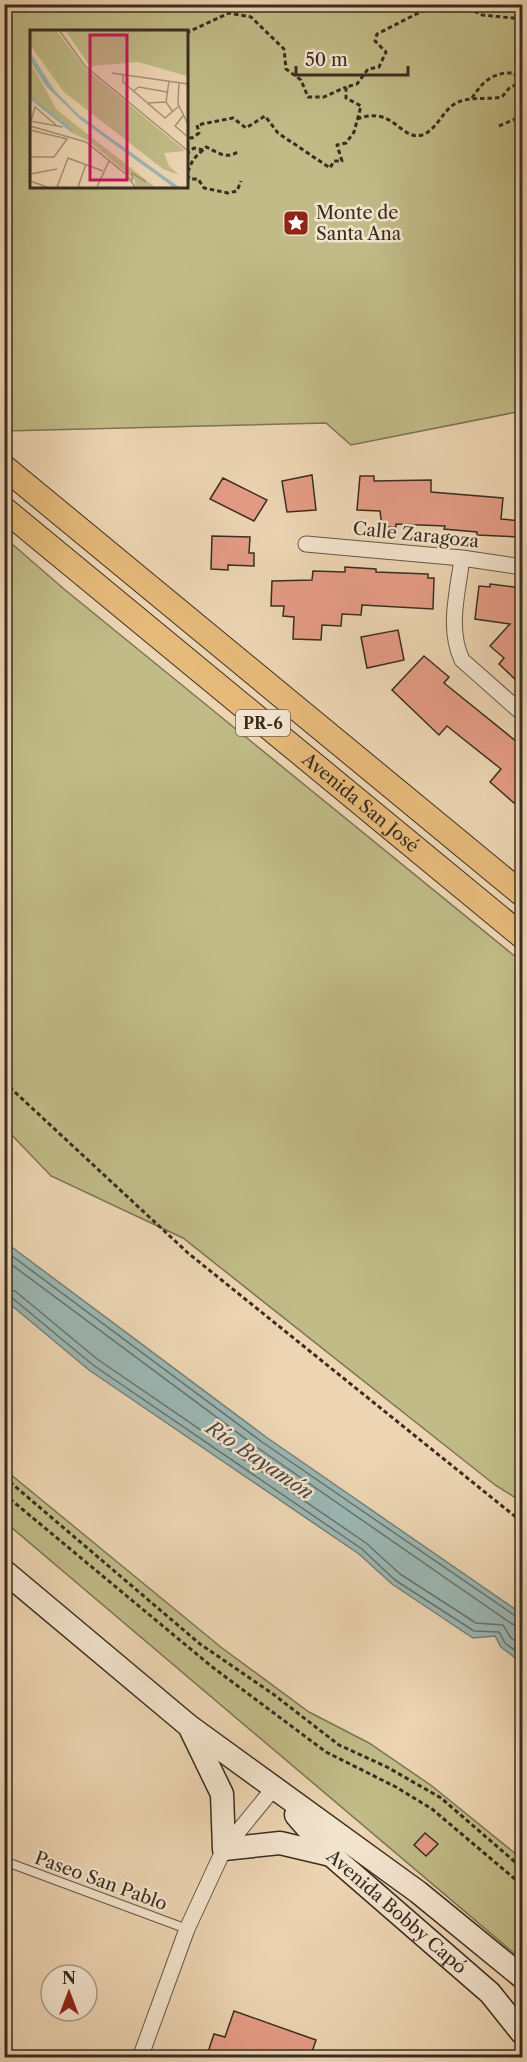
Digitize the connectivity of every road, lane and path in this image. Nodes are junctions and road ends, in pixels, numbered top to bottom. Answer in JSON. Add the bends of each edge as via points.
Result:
{"nodes":[{"id":1,"x":436,"y":4,"type":"edge"},
{"id":2,"x":461,"y":4,"type":"edge"},
{"id":3,"x":522,"y":20,"type":"edge"},
{"id":4,"x":188,"y":32,"type":"edge"},
{"id":5,"x":522,"y":83,"type":"edge"},
{"id":6,"x":346,"y":87,"type":"junction"},
{"id":7,"x":472,"y":98,"type":"junction"},
{"id":8,"x":522,"y":117,"type":"edge"},
{"id":9,"x":357,"y":119,"type":"junction"},
{"id":10,"x":499,"y":126,"type":"dead end"},
{"id":11,"x":188,"y":137,"type":"edge"},
{"id":12,"x":203,"y":150,"type":"junction"},
{"id":13,"x":239,"y":151,"type":"dead end"},
{"id":14,"x":188,"y":152,"type":"edge"},
{"id":15,"x":242,"y":181,"type":"dead end"},
{"id":16,"x":4,"y":467,"type":"edge"},
{"id":17,"x":4,"y":509,"type":"edge"},
{"id":18,"x":306,"y":544,"type":"dead end"},
{"id":19,"x":462,"y":558,"type":"junction"},
{"id":20,"x":522,"y":567,"type":"edge"},
{"id":21,"x":522,"y":713,"type":"edge"},
{"id":22,"x":522,"y":894,"type":"edge"},
{"id":23,"x":522,"y":936,"type":"edge"},
{"id":24,"x":4,"y":1082,"type":"edge"},
{"id":25,"x":4,"y":1477,"type":"edge"},
{"id":26,"x":4,"y":1494,"type":"edge"},
{"id":27,"x":522,"y":1522,"type":"edge"},
{"id":28,"x":4,"y":1570,"type":"edge"},
{"id":29,"x":189,"y":1726,"type":"junction"},
{"id":30,"x":273,"y":1789,"type":"junction"},
{"id":31,"x":224,"y":1850,"type":"junction"},
{"id":32,"x":331,"y":1856,"type":"junction"},
{"id":33,"x":4,"y":1861,"type":"edge"},
{"id":34,"x":522,"y":1868,"type":"edge"},
{"id":35,"x":522,"y":1885,"type":"edge"},
{"id":36,"x":187,"y":1929,"type":"junction"},
{"id":37,"x":522,"y":1977,"type":"edge"},
{"id":38,"x":522,"y":2033,"type":"edge"},
{"id":39,"x":140,"y":2058,"type":"edge"}],
"edges":[{"from":1,"to":6,"type":"path","via":[[377,34],[375,41],[386,52],[379,67],[368,69],[357,84]]},
{"from":2,"to":3,"type":"path","via":[[482,15]]},
{"from":4,"to":6,"type":"path","via":[[229,13],[251,17],[284,49],[286,69],[300,80],[308,97],[324,97]]},
{"from":5,"to":7,"type":"path","via":[[510,87],[502,97]]},
{"from":5,"to":7,"type":"path","via":[[514,73],[499,72],[482,83]]},
{"from":6,"to":9,"type":"path","via":[[346,98],[361,106]]},
{"from":7,"to":9,"type":"path","via":[[444,112],[435,126],[422,135],[410,135],[382,116],[371,114]]},
{"from":8,"to":10,"type":"path"},
{"from":9,"to":11,"type":"path","via":[[346,143],[337,145],[342,161],[334,161],[330,168],[278,133],[266,116],[246,128],[233,118],[197,125],[199,133]]},
{"from":12,"to":13,"type":"path","via":[[206,147],[217,154]]},
{"from":12,"to":14,"type":"path","via":[[194,148]]},
{"from":12,"to":15,"type":"path","via":[[189,167],[190,179],[198,179],[204,188],[228,193],[237,191]]},
{"from":16,"to":22,"type":"main road","name":"Avenida San José","number":"PR-6"},
{"from":17,"to":23,"type":"main road","name":"Avenida San José","number":"PR-6"},
{"from":18,"to":19,"type":"street","name":"Calle Zaragoza"},
{"from":19,"to":20,"type":"street","name":"Calle Zaragoza"},
{"from":19,"to":21,"type":"street","via":[[453,632],[457,648],[462,660]]},
{"from":24,"to":27,"type":"path","via":[[188,1253]]},
{"from":25,"to":34,"type":"path","via":[[200,1644],[339,1745],[441,1798]]},
{"from":26,"to":35,"type":"path","via":[[211,1666],[326,1752],[432,1809]]},
{"from":28,"to":29,"type":"street","name":"Avenida Bobby Capó"},
{"from":29,"to":30,"type":"street","name":"Avenida Bobby Capó"},
{"from":29,"to":31,"type":"street","via":[[222,1794]]},
{"from":30,"to":31,"type":"street"},
{"from":30,"to":32,"type":"street","name":"Avenida Bobby Capó"},
{"from":30,"to":37,"type":"street","name":"Avenida Bobby Capó","via":[[418,1892]]},
{"from":31,"to":32,"type":"street","via":[[280,1842]]},
{"from":31,"to":36,"type":"street"},
{"from":32,"to":38,"type":"street","name":"Avenida Bobby Capó","via":[[490,1993]]},
{"from":33,"to":36,"type":"lane","name":"Paseo San Pablo"},
{"from":36,"to":39,"type":"street"}]}
